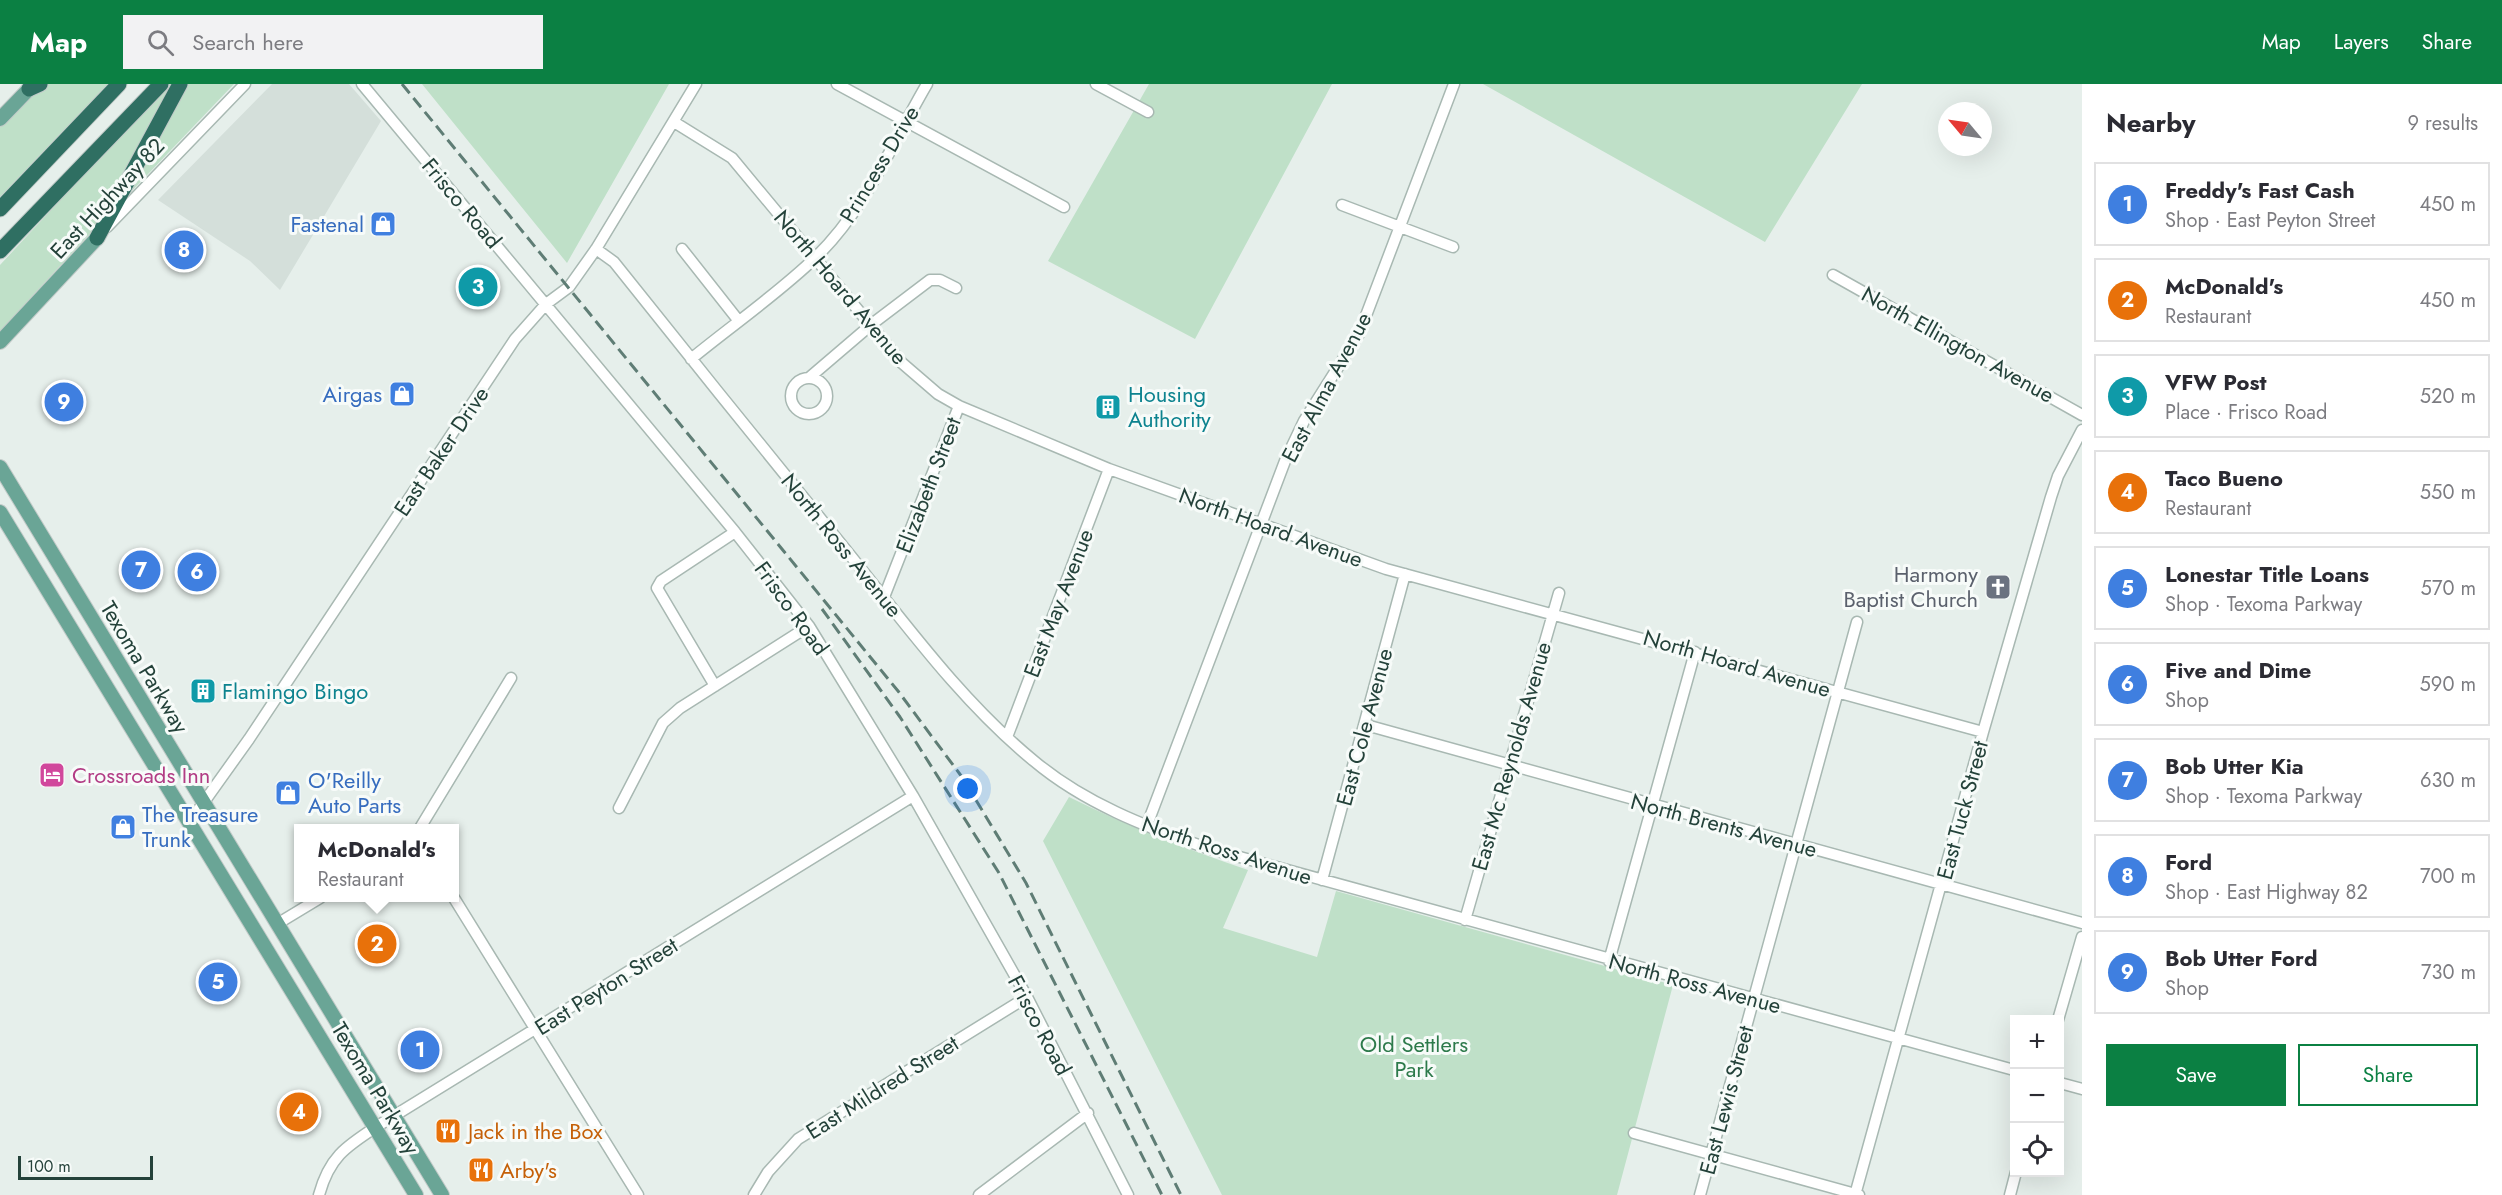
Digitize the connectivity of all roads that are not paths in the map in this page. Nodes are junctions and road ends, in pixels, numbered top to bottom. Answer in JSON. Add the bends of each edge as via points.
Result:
{"nodes":[{"id":1,"x":119,"y":84,"type":"edge"},
{"id":2,"x":161,"y":84,"type":"edge"},
{"id":3,"x":180,"y":84,"type":"edge"},
{"id":4,"x":245,"y":84,"type":"edge"},
{"id":5,"x":362,"y":84,"type":"edge"},
{"id":6,"x":696,"y":84,"type":"edge"},
{"id":7,"x":837,"y":84,"type":"edge"},
{"id":8,"x":927,"y":84,"type":"edge"},
{"id":9,"x":1096,"y":84,"type":"edge"},
{"id":10,"x":1454,"y":84,"type":"edge"},
{"id":11,"x":34,"y":86,"type":"edge"},
{"id":12,"x":1148,"y":112,"type":"dead end"},
{"id":13,"x":0,"y":119,"type":"edge"},
{"id":14,"x":905,"y":121,"type":"junction"},
{"id":15,"x":674,"y":122,"type":"junction"},
{"id":16,"x":1342,"y":205,"type":"dead end"},
{"id":17,"x":1064,"y":207,"type":"dead end"},
{"id":18,"x":0,"y":209,"type":"edge"},
{"id":19,"x":1400,"y":227,"type":"junction"},
{"id":20,"x":97,"y":238,"type":"junction"},
{"id":21,"x":1453,"y":247,"type":"dead end"},
{"id":22,"x":596,"y":249,"type":"junction"},
{"id":23,"x":682,"y":249,"type":"dead end"},
{"id":24,"x":0,"y":251,"type":"edge"},
{"id":25,"x":816,"y":257,"type":"junction"},
{"id":26,"x":1833,"y":275,"type":"dead end"},
{"id":27,"x":956,"y":288,"type":"dead end"},
{"id":28,"x":546,"y":304,"type":"junction"},
{"id":29,"x":738,"y":320,"type":"junction"},
{"id":30,"x":872,"y":324,"type":"junction"},
{"id":31,"x":0,"y":342,"type":"edge"},
{"id":32,"x":691,"y":359,"type":"junction"},
{"id":33,"x":810,"y":377,"type":"dead end"},
{"id":34,"x":959,"y":406,"type":"junction"},
{"id":35,"x":2082,"y":415,"type":"edge"},
{"id":36,"x":2082,"y":430,"type":"edge"},
{"id":37,"x":0,"y":467,"type":"edge"},
{"id":38,"x":1109,"y":469,"type":"junction"},
{"id":39,"x":0,"y":512,"type":"edge"},
{"id":40,"x":1261,"y":524,"type":"junction"},
{"id":41,"x":735,"y":532,"type":"junction"},
{"id":42,"x":1405,"y":574,"type":"junction"},
{"id":43,"x":1559,"y":593,"type":"dead end"},
{"id":44,"x":884,"y":597,"type":"junction"},
{"id":45,"x":1552,"y":612,"type":"junction"},
{"id":46,"x":1857,"y":622,"type":"dead end"},
{"id":47,"x":809,"y":626,"type":"junction"},
{"id":48,"x":1695,"y":652,"type":"junction"},
{"id":49,"x":511,"y":678,"type":"dead end"},
{"id":50,"x":715,"y":686,"type":"junction"},
{"id":51,"x":1837,"y":691,"type":"junction"},
{"id":52,"x":1365,"y":725,"type":"junction"},
{"id":53,"x":1983,"y":732,"type":"junction"},
{"id":54,"x":1007,"y":737,"type":"junction"},
{"id":55,"x":1508,"y":765,"type":"junction"},
{"id":56,"x":914,"y":796,"type":"junction"},
{"id":57,"x":204,"y":804,"type":"junction"},
{"id":58,"x":1652,"y":806,"type":"junction"},
{"id":59,"x":619,"y":808,"type":"dead end"},
{"id":60,"x":189,"y":823,"type":"junction"},
{"id":61,"x":422,"y":824,"type":"edge"},
{"id":62,"x":1147,"y":825,"type":"junction"},
{"id":63,"x":1796,"y":845,"type":"junction"},
{"id":64,"x":1322,"y":880,"type":"junction"},
{"id":65,"x":1942,"y":885,"type":"junction"},
{"id":66,"x":312,"y":902,"type":"edge"},
{"id":67,"x":457,"y":902,"type":"edge"},
{"id":68,"x":1465,"y":920,"type":"junction"},
{"id":69,"x":2082,"y":923,"type":"edge"},
{"id":70,"x":278,"y":924,"type":"junction"},
{"id":71,"x":2082,"y":937,"type":"edge"},
{"id":72,"x":1609,"y":961,"type":"junction"},
{"id":73,"x":1026,"y":997,"type":"junction"},
{"id":74,"x":1754,"y":998,"type":"junction"},
{"id":75,"x":2059,"y":1015,"type":"edge"},
{"id":76,"x":537,"y":1029,"type":"junction"},
{"id":77,"x":1898,"y":1038,"type":"junction"},
{"id":78,"x":2010,"y":1069,"type":"edge"},
{"id":79,"x":2064,"y":1084,"type":"edge"},
{"id":80,"x":2082,"y":1089,"type":"edge"},
{"id":81,"x":1088,"y":1113,"type":"junction"},
{"id":82,"x":394,"y":1116,"type":"junction"},
{"id":83,"x":375,"y":1127,"type":"junction"},
{"id":84,"x":1634,"y":1133,"type":"dead end"},
{"id":85,"x":1711,"y":1155,"type":"junction"},
{"id":86,"x":2015,"y":1177,"type":"edge"},
{"id":87,"x":319,"y":1195,"type":"edge"},
{"id":88,"x":416,"y":1195,"type":"edge"},
{"id":89,"x":442,"y":1195,"type":"edge"},
{"id":90,"x":638,"y":1195,"type":"edge"},
{"id":91,"x":754,"y":1195,"type":"edge"},
{"id":92,"x":979,"y":1195,"type":"edge"},
{"id":93,"x":1128,"y":1195,"type":"edge"},
{"id":94,"x":1700,"y":1195,"type":"edge"},
{"id":95,"x":1856,"y":1195,"type":"edge"},
{"id":96,"x":2010,"y":1195,"type":"edge"}],
"edges":[{"from":1,"to":18,"type":"highway"},
{"from":2,"to":24,"type":"highway"},
{"from":3,"to":20,"type":"highway"},
{"from":4,"to":20,"type":"street","name":"East Highway 82"},
{"from":5,"to":28,"type":"street","name":"Frisco Road"},
{"from":6,"to":15,"type":"street","name":"East Baker Drive"},
{"from":7,"to":14,"type":"street"},
{"from":8,"to":14,"type":"street","name":"Princess Drive"},
{"from":9,"to":12,"type":"street"},
{"from":10,"to":19,"type":"street","name":"East Alma Avenue"},
{"from":11,"to":13,"type":"main road"},
{"from":14,"to":17,"type":"street"},
{"from":14,"to":25,"type":"street","name":"Princess Drive","via":[[853,212]]},
{"from":15,"to":22,"type":"street","name":"East Baker Drive"},
{"from":15,"to":25,"type":"street","name":"North Hoard Avenue","via":[[732,158]]},
{"from":16,"to":19,"type":"street"},
{"from":19,"to":21,"type":"street"},
{"from":19,"to":40,"type":"street","name":"East Alma Avenue","via":[[1359,334],[1304,421]]},
{"from":20,"to":31,"type":"main road","name":"East Highway 82"},
{"from":22,"to":28,"type":"street","name":"East Baker Drive","via":[[569,287]]},
{"from":22,"to":32,"type":"street","name":"North Ross Avenue","via":[[614,262]]},
{"from":23,"to":29,"type":"street"},
{"from":25,"to":29,"type":"street","name":"Princess Drive"},
{"from":25,"to":30,"type":"street","name":"North Hoard Avenue"},
{"from":26,"to":35,"type":"street","name":"North Ellington Avenue"},
{"from":27,"to":30,"type":"street","via":[[930,280]]},
{"from":28,"to":41,"type":"street","name":"Frisco Road"},
{"from":28,"to":57,"type":"street","name":"East Baker Drive","via":[[515,339]]},
{"from":29,"to":32,"type":"street","name":"Princess Drive"},
{"from":30,"to":33,"type":"street"},
{"from":30,"to":34,"type":"street","name":"North Hoard Avenue","via":[[902,363],[938,394]]},
{"from":32,"to":44,"type":"street","name":"North Ross Avenue"},
{"from":34,"to":38,"type":"street","name":"North Hoard Avenue"},
{"from":34,"to":44,"type":"street","name":"Elizabeth Street"},
{"from":36,"to":53,"type":"street","name":"East Tuck Street","via":[[2058,476]]},
{"from":37,"to":57,"type":"main road","name":"Texoma Parkway"},
{"from":38,"to":40,"type":"street","name":"North Hoard Avenue"},
{"from":38,"to":54,"type":"street","name":"East May Avenue"},
{"from":39,"to":60,"type":"main road","name":"Texoma Parkway"},
{"from":40,"to":42,"type":"street","name":"North Hoard Avenue"},
{"from":40,"to":62,"type":"street","name":"East Alma Avenue"},
{"from":41,"to":47,"type":"street","name":"Frisco Road"},
{"from":41,"to":50,"type":"street","via":[[657,588]]},
{"from":42,"to":45,"type":"street","name":"North Hoard Avenue"},
{"from":42,"to":52,"type":"street","name":"East Cole Avenue"},
{"from":43,"to":45,"type":"street","name":"East Mc Reynolds Avenue"},
{"from":44,"to":54,"type":"street","name":"North Ross Avenue","via":[[915,637]]},
{"from":45,"to":48,"type":"street","name":"North Hoard Avenue"},
{"from":45,"to":55,"type":"street","name":"East Mc Reynolds Avenue"},
{"from":46,"to":51,"type":"street","name":"East Lewis Street"},
{"from":47,"to":50,"type":"street"},
{"from":47,"to":56,"type":"street","name":"Frisco Road"},
{"from":48,"to":51,"type":"street","name":"North Hoard Avenue"},
{"from":48,"to":58,"type":"street"},
{"from":49,"to":61,"type":"street"},
{"from":50,"to":59,"type":"street","via":[[663,723]]},
{"from":51,"to":53,"type":"street","name":"North Hoard Avenue"},
{"from":51,"to":63,"type":"street","name":"East Lewis Street"},
{"from":52,"to":55,"type":"street","name":"North Brents Avenue"},
{"from":52,"to":64,"type":"street","name":"East Cole Avenue"},
{"from":53,"to":65,"type":"street","name":"East Tuck Street"},
{"from":54,"to":62,"type":"street","name":"North Ross Avenue","via":[[1070,787]]},
{"from":55,"to":58,"type":"street","name":"North Brents Avenue"},
{"from":55,"to":68,"type":"street","name":"East Mc Reynolds Avenue"},
{"from":56,"to":73,"type":"street","name":"Frisco Road"},
{"from":56,"to":76,"type":"street","name":"East Peyton Street"},
{"from":57,"to":60,"type":"street","name":"East Baker Drive"},
{"from":57,"to":70,"type":"main road","name":"Texoma Parkway"},
{"from":58,"to":63,"type":"street","name":"North Brents Avenue"},
{"from":58,"to":72,"type":"street"},
{"from":60,"to":83,"type":"main road","name":"Texoma Parkway"},
{"from":62,"to":64,"type":"street","name":"North Ross Avenue","via":[[1207,848]]},
{"from":63,"to":65,"type":"street","name":"North Brents Avenue"},
{"from":63,"to":74,"type":"street","name":"East Lewis Street"},
{"from":64,"to":68,"type":"street","name":"North Ross Avenue"},
{"from":65,"to":69,"type":"street","name":"North Brents Avenue"},
{"from":65,"to":77,"type":"street","name":"East Tuck Street"},
{"from":66,"to":70,"type":"street"},
{"from":67,"to":76,"type":"street"},
{"from":68,"to":72,"type":"street","name":"North Ross Avenue"},
{"from":70,"to":82,"type":"main road","name":"Texoma Parkway"},
{"from":71,"to":75,"type":"street"},
{"from":72,"to":74,"type":"street","name":"North Ross Avenue"},
{"from":73,"to":81,"type":"street","name":"Frisco Road"},
{"from":73,"to":91,"type":"street","name":"East Mildred Street","via":[[798,1139],[768,1172]]},
{"from":74,"to":77,"type":"street","name":"North Ross Avenue"},
{"from":74,"to":85,"type":"street","name":"East Lewis Street"},
{"from":76,"to":82,"type":"street","name":"East Peyton Street"},
{"from":76,"to":90,"type":"street"},
{"from":77,"to":78,"type":"street","name":"North Ross Avenue"},
{"from":77,"to":95,"type":"street","name":"East Tuck Street"},
{"from":79,"to":80,"type":"street"},
{"from":81,"to":92,"type":"street"},
{"from":81,"to":93,"type":"street","name":"Frisco Road"},
{"from":82,"to":83,"type":"street","name":"East Peyton Street"},
{"from":82,"to":89,"type":"main road","name":"Texoma Parkway"},
{"from":83,"to":87,"type":"street","name":"East Peyton Street","via":[[334,1160]]},
{"from":83,"to":88,"type":"main road","name":"Texoma Parkway"},
{"from":84,"to":85,"type":"street"},
{"from":85,"to":94,"type":"street","name":"East Lewis Street"},
{"from":85,"to":95,"type":"street"},
{"from":86,"to":96,"type":"street"}]}
